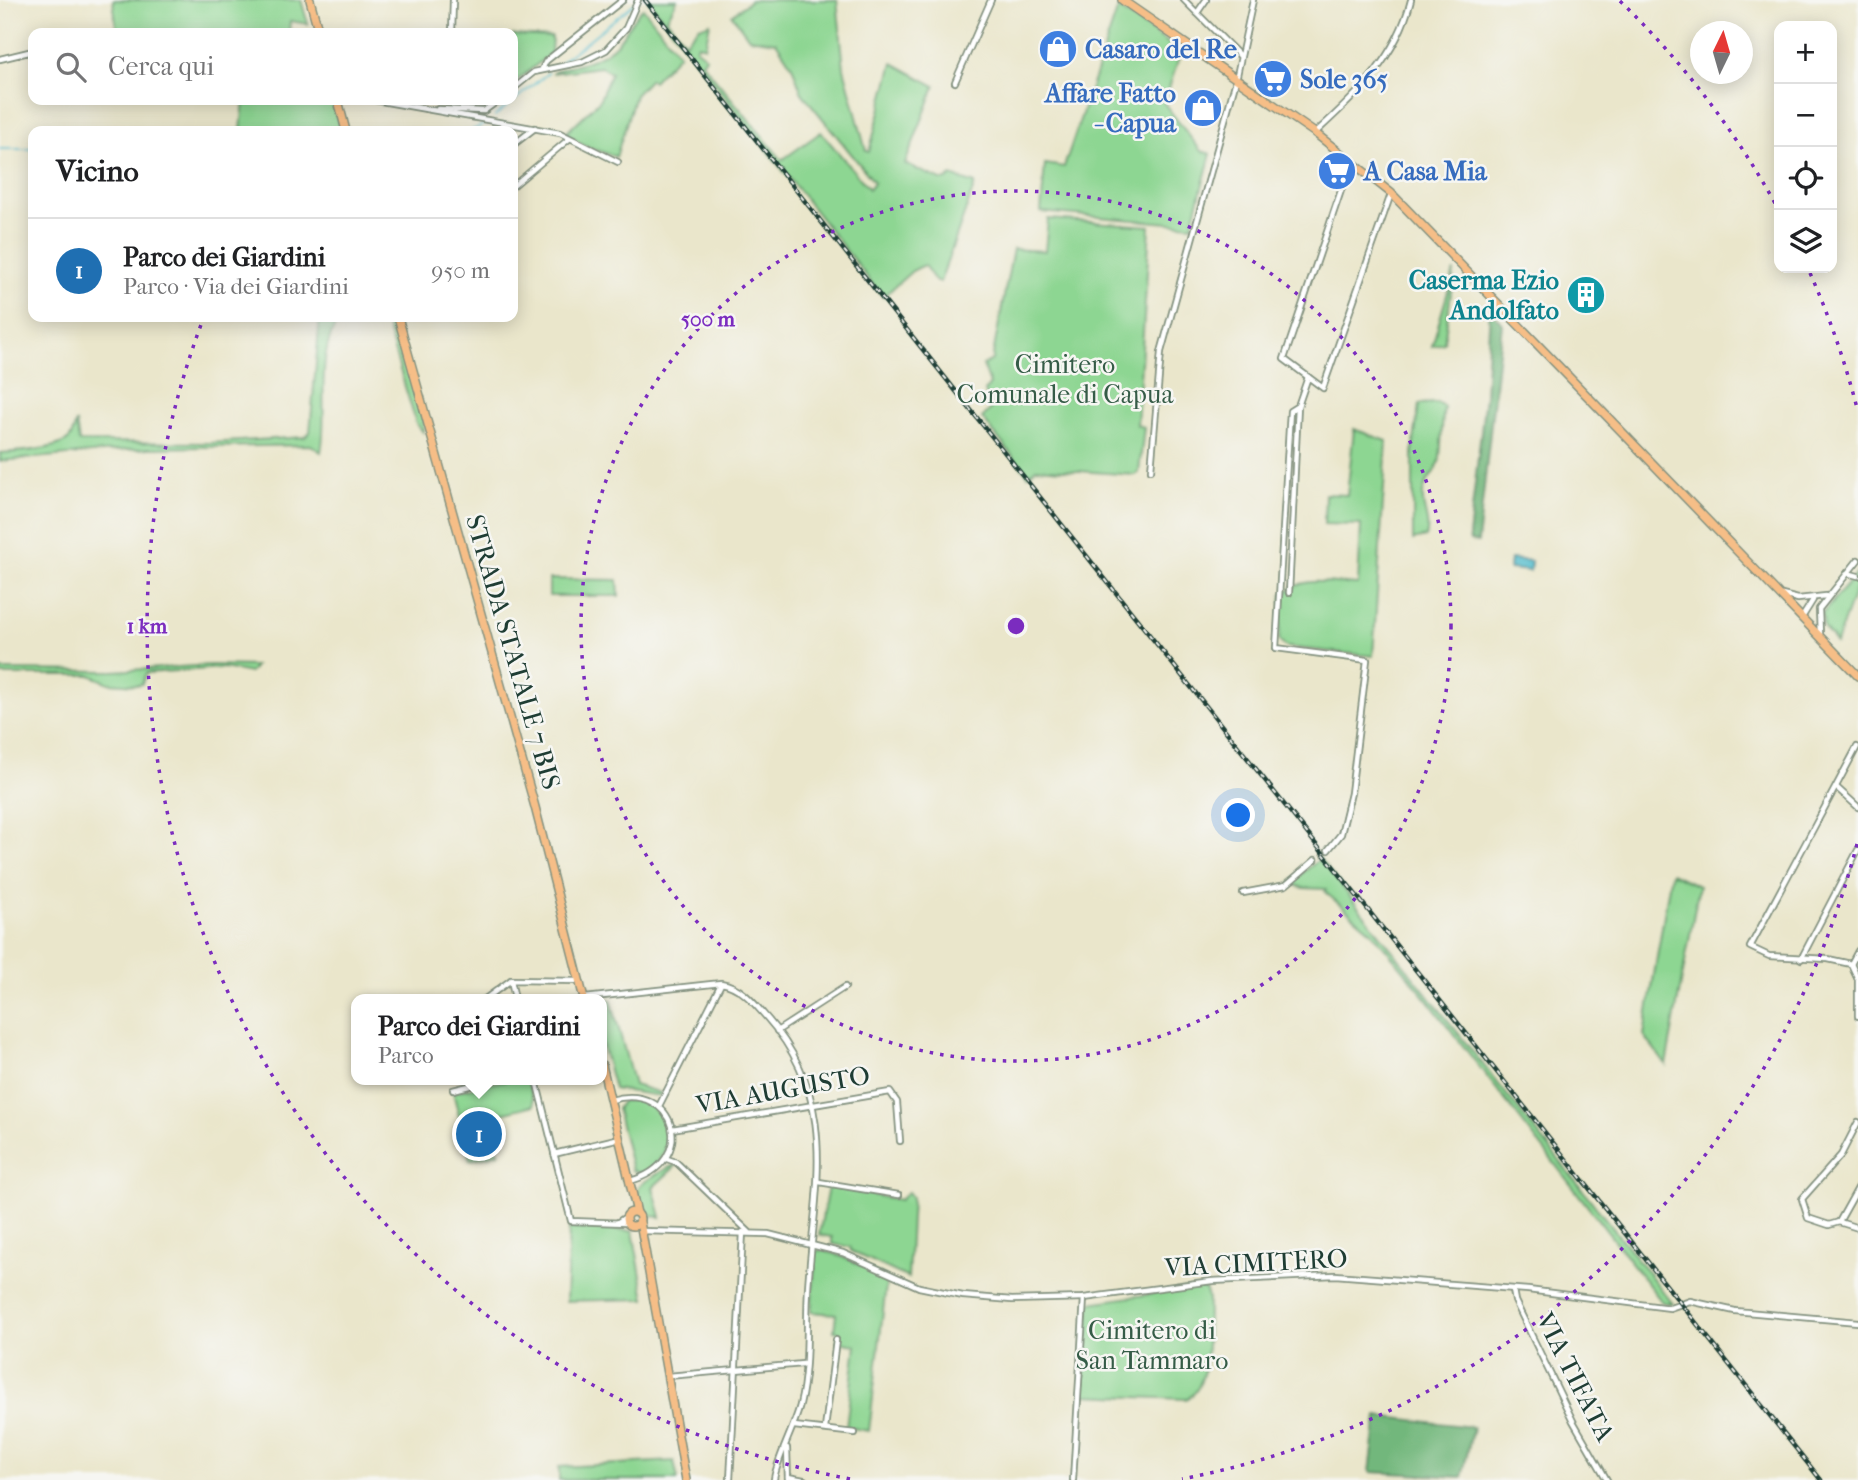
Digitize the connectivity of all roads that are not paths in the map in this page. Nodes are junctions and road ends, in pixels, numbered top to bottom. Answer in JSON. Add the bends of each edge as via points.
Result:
{"nodes":[{"id":1,"x":310,"y":0,"type":"edge"},
{"id":2,"x":453,"y":0,"type":"edge"},
{"id":3,"x":623,"y":0,"type":"edge"},
{"id":4,"x":638,"y":0,"type":"edge"},
{"id":5,"x":991,"y":0,"type":"edge"},
{"id":6,"x":1122,"y":0,"type":"edge"},
{"id":7,"x":1184,"y":0,"type":"edge"},
{"id":8,"x":1206,"y":0,"type":"edge"},
{"id":9,"x":1253,"y":0,"type":"edge"},
{"id":10,"x":1410,"y":0,"type":"edge"},
{"id":11,"x":1198,"y":13,"type":"junction"},
{"id":12,"x":318,"y":28,"type":"edge"},
{"id":13,"x":452,"y":28,"type":"edge"},
{"id":14,"x":28,"y":52,"type":"edge"},
{"id":15,"x":1240,"y":57,"type":"junction"},
{"id":16,"x":0,"y":59,"type":"edge"},
{"id":17,"x":542,"y":69,"type":"junction"},
{"id":18,"x":1236,"y":80,"type":"junction"},
{"id":19,"x":955,"y":82,"type":"dead end"},
{"id":20,"x":518,"y":86,"type":"edge"},
{"id":21,"x":339,"y":105,"type":"edge"},
{"id":22,"x":403,"y":105,"type":"edge"},
{"id":23,"x":444,"y":105,"type":"edge"},
{"id":24,"x":492,"y":105,"type":"edge"},
{"id":25,"x":444,"y":108,"type":"junction"},
{"id":26,"x":426,"y":109,"type":"junction"},
{"id":27,"x":345,"y":126,"type":"edge"},
{"id":28,"x":536,"y":128,"type":"junction"},
{"id":29,"x":1315,"y":133,"type":"junction"},
{"id":30,"x":569,"y":139,"type":"junction"},
{"id":31,"x":518,"y":141,"type":"edge"},
{"id":32,"x":1351,"y":160,"type":"junction"},
{"id":33,"x":618,"y":162,"type":"dead end"},
{"id":34,"x":518,"y":182,"type":"edge"},
{"id":35,"x":1391,"y":193,"type":"junction"},
{"id":36,"x":399,"y":322,"type":"edge"},
{"id":37,"x":1308,"y":377,"type":"junction"},
{"id":38,"x":1298,"y":406,"type":"junction"},
{"id":39,"x":1151,"y":470,"type":"dead end"},
{"id":40,"x":1858,"y":561,"type":"edge"},
{"id":41,"x":1847,"y":573,"type":"junction"},
{"id":42,"x":1858,"y":576,"type":"edge"},
{"id":43,"x":1289,"y":593,"type":"dead end"},
{"id":44,"x":1782,"y":595,"type":"junction"},
{"id":45,"x":1827,"y":595,"type":"junction"},
{"id":46,"x":1817,"y":598,"type":"junction"},
{"id":47,"x":1819,"y":609,"type":"junction"},
{"id":48,"x":1803,"y":616,"type":"junction"},
{"id":49,"x":1820,"y":635,"type":"junction"},
{"id":50,"x":1858,"y":676,"type":"edge"},
{"id":51,"x":1857,"y":747,"type":"edge"},
{"id":52,"x":1836,"y":787,"type":"junction"},
{"id":53,"x":1858,"y":807,"type":"edge"},
{"id":54,"x":1328,"y":850,"type":"tunnel mouth"},
{"id":55,"x":1858,"y":850,"type":"edge"},
{"id":56,"x":1315,"y":860,"type":"tunnel mouth"},
{"id":57,"x":1243,"y":893,"type":"dead end"},
{"id":58,"x":1858,"y":951,"type":"edge"},
{"id":59,"x":1801,"y":959,"type":"junction"},
{"id":60,"x":1851,"y":964,"type":"junction"},
{"id":61,"x":511,"y":980,"type":"junction"},
{"id":62,"x":579,"y":981,"type":"junction"},
{"id":63,"x":721,"y":983,"type":"junction"},
{"id":64,"x":845,"y":987,"type":"dead end"},
{"id":65,"x":492,"y":994,"type":"edge"},
{"id":66,"x":515,"y":994,"type":"edge"},
{"id":67,"x":583,"y":994,"type":"edge"},
{"id":68,"x":607,"y":996,"type":"edge"},
{"id":69,"x":1858,"y":1016,"type":"edge"},
{"id":70,"x":777,"y":1031,"type":"junction"},
{"id":71,"x":469,"y":1085,"type":"edge"},
{"id":72,"x":537,"y":1085,"type":"edge"},
{"id":73,"x":607,"y":1085,"type":"edge"},
{"id":74,"x":453,"y":1090,"type":"dead end"},
{"id":75,"x":611,"y":1100,"type":"junction"},
{"id":76,"x":812,"y":1105,"type":"junction"},
{"id":77,"x":659,"y":1106,"type":"junction"},
{"id":78,"x":1858,"y":1122,"type":"edge"},
{"id":79,"x":672,"y":1129,"type":"junction"},
{"id":80,"x":620,"y":1138,"type":"junction"},
{"id":81,"x":900,"y":1141,"type":"dead end"},
{"id":82,"x":554,"y":1154,"type":"junction"},
{"id":83,"x":667,"y":1159,"type":"junction"},
{"id":84,"x":819,"y":1182,"type":"junction"},
{"id":85,"x":631,"y":1185,"type":"junction"},
{"id":86,"x":1858,"y":1188,"type":"edge"},
{"id":87,"x":899,"y":1195,"type":"dead end"},
{"id":88,"x":638,"y":1217,"type":"junction"},
{"id":89,"x":628,"y":1220,"type":"junction"},
{"id":90,"x":1839,"y":1222,"type":"junction"},
{"id":91,"x":1858,"y":1228,"type":"edge"},
{"id":92,"x":641,"y":1231,"type":"junction"},
{"id":93,"x":746,"y":1232,"type":"junction"},
{"id":94,"x":642,"y":1242,"type":"junction"},
{"id":95,"x":811,"y":1244,"type":"junction"},
{"id":96,"x":1513,"y":1290,"type":"junction"},
{"id":97,"x":1084,"y":1298,"type":"junction"},
{"id":98,"x":1858,"y":1322,"type":"edge"},
{"id":99,"x":836,"y":1340,"type":"dead end"},
{"id":100,"x":803,"y":1364,"type":"junction"},
{"id":101,"x":734,"y":1370,"type":"junction"},
{"id":102,"x":667,"y":1376,"type":"junction"},
{"id":103,"x":793,"y":1426,"type":"junction"},
{"id":104,"x":825,"y":1429,"type":"junction"},
{"id":105,"x":855,"y":1433,"type":"dead end"},
{"id":106,"x":787,"y":1448,"type":"junction"},
{"id":107,"x":788,"y":1478,"type":"edge"},
{"id":108,"x":687,"y":1480,"type":"edge"},
{"id":109,"x":730,"y":1480,"type":"edge"},
{"id":110,"x":774,"y":1480,"type":"edge"},
{"id":111,"x":804,"y":1480,"type":"edge"},
{"id":112,"x":1073,"y":1480,"type":"edge"},
{"id":113,"x":1607,"y":1480,"type":"edge"}],
"edges":[{"from":1,"to":12,"type":"main road"},
{"from":2,"to":13,"type":"street"},
{"from":3,"to":17,"type":"street"},
{"from":4,"to":17,"type":"street","via":[[622,35],[591,59]]},
{"from":5,"to":19,"type":"street"},
{"from":6,"to":18,"type":"main road"},
{"from":7,"to":11,"type":"street"},
{"from":8,"to":11,"type":"street"},
{"from":9,"to":15,"type":"street"},
{"from":10,"to":29,"type":"street","via":[[1395,43],[1380,68]]},
{"from":11,"to":15,"type":"street"},
{"from":14,"to":16,"type":"street"},
{"from":15,"to":18,"type":"street"},
{"from":17,"to":20,"type":"street"},
{"from":18,"to":29,"type":"main road"},
{"from":18,"to":39,"type":"street","via":[[1161,352]]},
{"from":21,"to":27,"type":"main road"},
{"from":22,"to":26,"type":"street"},
{"from":23,"to":25,"type":"street"},
{"from":24,"to":25,"type":"street","via":[[484,111]]},
{"from":25,"to":26,"type":"street"},
{"from":26,"to":28,"type":"street"},
{"from":28,"to":30,"type":"street"},
{"from":28,"to":31,"type":"street"},
{"from":29,"to":32,"type":"main road"},
{"from":30,"to":33,"type":"street"},
{"from":30,"to":34,"type":"street"},
{"from":32,"to":35,"type":"main road"},
{"from":32,"to":37,"type":"street","via":[[1284,359]]},
{"from":35,"to":37,"type":"street","via":[[1323,388]]},
{"from":35,"to":44,"type":"main road"},
{"from":36,"to":62,"type":"main road","name":"STRADA STATALE 7 BIS"},
{"from":37,"to":38,"type":"street"},
{"from":38,"to":43,"type":"street"},
{"from":38,"to":54,"type":"street","via":[[1290,411],[1276,648],[1367,660],[1352,793],[1341,834]]},
{"from":40,"to":41,"type":"street"},
{"from":41,"to":42,"type":"street"},
{"from":41,"to":45,"type":"street"},
{"from":44,"to":46,"type":"street","via":[[1798,600]]},
{"from":44,"to":48,"type":"main road"},
{"from":45,"to":46,"type":"street"},
{"from":45,"to":47,"type":"street"},
{"from":46,"to":48,"type":"street"},
{"from":47,"to":48,"type":"street"},
{"from":47,"to":49,"type":"street"},
{"from":48,"to":49,"type":"main road"},
{"from":49,"to":50,"type":"main road"},
{"from":51,"to":52,"type":"street"},
{"from":52,"to":53,"type":"street"},
{"from":52,"to":59,"type":"street","via":[[1749,947],[1769,957]]},
{"from":55,"to":59,"type":"street"},
{"from":56,"to":57,"type":"street","via":[[1286,884]]},
{"from":58,"to":60,"type":"street"},
{"from":59,"to":60,"type":"street"},
{"from":60,"to":69,"type":"street","via":[[1858,979]]},
{"from":61,"to":62,"type":"street"},
{"from":61,"to":65,"type":"street"},
{"from":61,"to":66,"type":"street"},
{"from":62,"to":67,"type":"main road","name":"STRADA STATALE 7 BIS"},
{"from":63,"to":68,"type":"street"},
{"from":63,"to":70,"type":"street","via":[[742,992]]},
{"from":63,"to":77,"type":"street"},
{"from":64,"to":70,"type":"street"},
{"from":70,"to":76,"type":"street","via":[[803,1077]]},
{"from":71,"to":74,"type":"street"},
{"from":72,"to":82,"type":"street"},
{"from":73,"to":75,"type":"main road"},
{"from":75,"to":77,"type":"street","via":[[631,1096]]},
{"from":75,"to":80,"type":"main road"},
{"from":76,"to":79,"type":"street","name":"VIA AUGUSTO"},
{"from":76,"to":81,"type":"street","name":"VIA AUGUSTO","via":[[890,1092],[897,1102]]},
{"from":76,"to":84,"type":"street"},
{"from":77,"to":79,"type":"street"},
{"from":78,"to":90,"type":"street","via":[[1841,1155],[1802,1199],[1808,1219],[1829,1226]]},
{"from":79,"to":83,"type":"street"},
{"from":80,"to":82,"type":"street"},
{"from":80,"to":85,"type":"main road"},
{"from":82,"to":89,"type":"street","via":[[571,1221]]},
{"from":83,"to":85,"type":"street"},
{"from":83,"to":93,"type":"street","via":[[676,1162]]},
{"from":84,"to":87,"type":"street"},
{"from":84,"to":95,"type":"street"},
{"from":85,"to":88,"type":"main road"},
{"from":85,"to":89,"type":"main road"},
{"from":86,"to":90,"type":"street"},
{"from":88,"to":89,"type":"main road"},
{"from":88,"to":89,"type":"main road"},
{"from":88,"to":92,"type":"main road"},
{"from":89,"to":94,"type":"main road"},
{"from":90,"to":91,"type":"street"},
{"from":92,"to":93,"type":"street","name":"VIA CIMITERO"},
{"from":92,"to":94,"type":"main road"},
{"from":93,"to":95,"type":"street","name":"VIA CIMITERO"},
{"from":93,"to":101,"type":"street"},
{"from":94,"to":102,"type":"main road"},
{"from":95,"to":97,"type":"street","name":"VIA CIMITERO","via":[[919,1287],[952,1294],[1012,1300]]},
{"from":95,"to":100,"type":"street"},
{"from":96,"to":97,"type":"street","name":"VIA CIMITERO","via":[[1335,1275],[1212,1281]]},
{"from":96,"to":98,"type":"street","name":"VIA CIMITERO","via":[[1670,1308],[1690,1301],[1735,1311]]},
{"from":96,"to":113,"type":"street","name":"VIA TIFATA","via":[[1566,1408]]},
{"from":97,"to":112,"type":"street"},
{"from":99,"to":104,"type":"street"},
{"from":100,"to":101,"type":"street"},
{"from":100,"to":103,"type":"street","via":[[801,1403]]},
{"from":101,"to":102,"type":"street"},
{"from":101,"to":109,"type":"street"},
{"from":102,"to":108,"type":"main road"},
{"from":103,"to":104,"type":"street"},
{"from":103,"to":106,"type":"street"},
{"from":104,"to":105,"type":"street"},
{"from":106,"to":107,"type":"street"},
{"from":106,"to":110,"type":"street"},
{"from":107,"to":111,"type":"street"}]}
